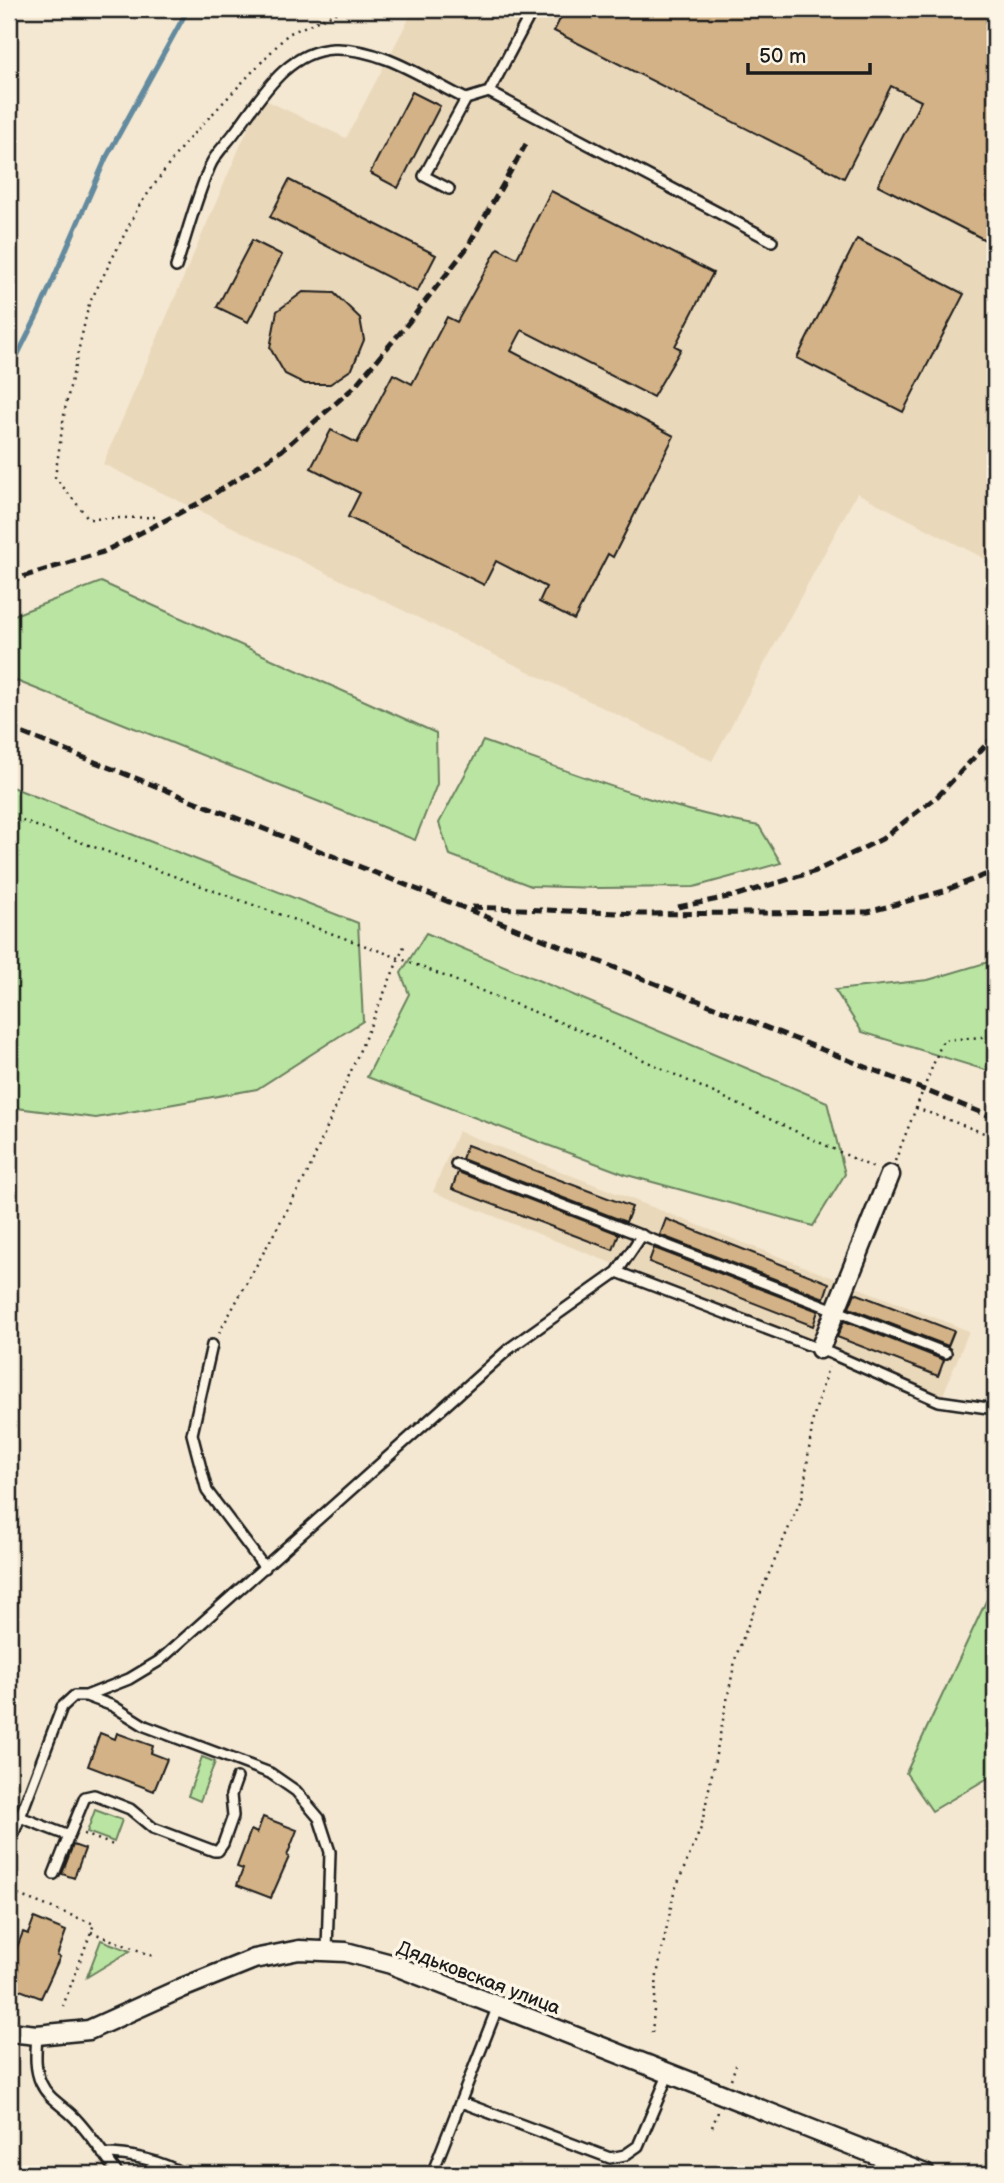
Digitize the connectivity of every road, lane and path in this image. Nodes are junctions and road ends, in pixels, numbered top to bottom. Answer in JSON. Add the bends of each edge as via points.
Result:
{"nodes":[{"id":1,"x":345,"y":9,"type":"edge"},
{"id":2,"x":533,"y":9,"type":"edge"},
{"id":3,"x":489,"y":92,"type":"junction"},
{"id":4,"x":466,"y":100,"type":"junction"},
{"id":5,"x":449,"y":189,"type":"dead end"},
{"id":6,"x":772,"y":241,"type":"dead end"},
{"id":7,"x":176,"y":267,"type":"dead end"},
{"id":8,"x":155,"y":517,"type":"dead end"},
{"id":9,"x":9,"y":816,"type":"edge"},
{"id":10,"x":405,"y":944,"type":"dead end"},
{"id":11,"x":399,"y":958,"type":"junction"},
{"id":12,"x":995,"y":1036,"type":"edge"},
{"id":13,"x":916,"y":1108,"type":"junction"},
{"id":14,"x":995,"y":1138,"type":"edge"},
{"id":15,"x":456,"y":1164,"type":"dead end"},
{"id":16,"x":890,"y":1175,"type":"junction"},
{"id":17,"x":642,"y":1235,"type":"junction"},
{"id":18,"x":617,"y":1272,"type":"junction"},
{"id":19,"x":836,"y":1310,"type":"junction"},
{"id":20,"x":212,"y":1345,"type":"joint"},
{"id":21,"x":826,"y":1352,"type":"junction"},
{"id":22,"x":946,"y":1353,"type":"dead end"},
{"id":23,"x":995,"y":1409,"type":"edge"},
{"id":24,"x":13,"y":1461,"type":"dead end"},
{"id":25,"x":9,"y":1465,"type":"edge"},
{"id":26,"x":265,"y":1568,"type":"junction"},
{"id":27,"x":86,"y":1696,"type":"junction"},
{"id":28,"x":237,"y":1779,"type":"dead end"},
{"id":29,"x":20,"y":1817,"type":"junction"},
{"id":30,"x":70,"y":1833,"type":"junction"},
{"id":31,"x":113,"y":1845,"type":"dead end"},
{"id":32,"x":9,"y":1846,"type":"edge"},
{"id":33,"x":54,"y":1874,"type":"dead end"},
{"id":34,"x":18,"y":1895,"type":"dead end"},
{"id":35,"x":91,"y":1932,"type":"junction"},
{"id":36,"x":327,"y":1951,"type":"junction"},
{"id":37,"x":153,"y":1956,"type":"dead end"},
{"id":38,"x":63,"y":2006,"type":"dead end"},
{"id":39,"x":498,"y":2006,"type":"junction"},
{"id":40,"x":9,"y":2032,"type":"edge"},
{"id":41,"x":652,"y":2034,"type":"dead end"},
{"id":42,"x":37,"y":2035,"type":"junction"},
{"id":43,"x":736,"y":2065,"type":"dead end"},
{"id":44,"x":669,"y":2073,"type":"junction"},
{"id":45,"x":728,"y":2087,"type":"dead end"},
{"id":46,"x":461,"y":2102,"type":"junction"},
{"id":47,"x":720,"y":2106,"type":"dead end"},
{"id":48,"x":712,"y":2127,"type":"dead end"},
{"id":49,"x":103,"y":2154,"type":"junction"},
{"id":50,"x":118,"y":2174,"type":"edge"},
{"id":51,"x":184,"y":2174,"type":"edge"},
{"id":52,"x":432,"y":2174,"type":"edge"},
{"id":53,"x":925,"y":2174,"type":"edge"}],
"edges":[{"from":1,"to":8,"type":"path","via":[[288,34],[183,145],[139,206],[89,304],[55,478],[89,519]]},
{"from":2,"to":3,"type":"lane"},
{"from":3,"to":4,"type":"lane"},
{"from":3,"to":6,"type":"lane"},
{"from":4,"to":5,"type":"lane","via":[[424,176]]},
{"from":4,"to":7,"type":"lane","via":[[381,56],[360,51],[332,49],[293,63],[273,81],[211,164]]},
{"from":9,"to":11,"type":"path"},
{"from":10,"to":11,"type":"path"},
{"from":11,"to":16,"type":"path","via":[[582,1031]]},
{"from":11,"to":20,"type":"path","via":[[308,1172]]},
{"from":12,"to":13,"type":"path","via":[[943,1040]]},
{"from":13,"to":14,"type":"path"},
{"from":13,"to":16,"type":"path"},
{"from":15,"to":17,"type":"lane"},
{"from":16,"to":19,"type":"street"},
{"from":17,"to":18,"type":"lane"},
{"from":17,"to":19,"type":"lane"},
{"from":18,"to":21,"type":"lane"},
{"from":18,"to":26,"type":"lane","via":[[510,1348]]},
{"from":19,"to":21,"type":"street"},
{"from":19,"to":22,"type":"lane"},
{"from":20,"to":26,"type":"lane","via":[[192,1434],[207,1491]]},
{"from":21,"to":23,"type":"lane","via":[[939,1401]]},
{"from":21,"to":41,"type":"path","via":[[803,1494],[736,1656],[701,1828],[674,1892],[657,1975]]},
{"from":24,"to":25,"type":"path"},
{"from":26,"to":27,"type":"lane","via":[[159,1661]]},
{"from":27,"to":29,"type":"lane","via":[[74,1696],[62,1707]]},
{"from":27,"to":36,"type":"lane","via":[[145,1726],[270,1773],[296,1791],[319,1818],[330,1852]]},
{"from":28,"to":30,"type":"lane","via":[[231,1795],[233,1816],[218,1851],[153,1828],[135,1811],[94,1795],[85,1797]]},
{"from":29,"to":30,"type":"lane"},
{"from":29,"to":32,"type":"lane"},
{"from":30,"to":31,"type":"path"},
{"from":30,"to":33,"type":"lane"},
{"from":34,"to":35,"type":"path","via":[[94,1924]]},
{"from":35,"to":37,"type":"path"},
{"from":35,"to":38,"type":"path"},
{"from":36,"to":39,"type":"street","name":"Дядьковская улица","via":[[391,1964]]},
{"from":36,"to":42,"type":"street","name":"Дядьковская улица","via":[[299,1950],[254,1959],[89,2030]]},
{"from":39,"to":44,"type":"street","name":"Дядьковская улица"},
{"from":39,"to":46,"type":"lane"},
{"from":40,"to":42,"type":"street","name":"Дядьковская улица"},
{"from":42,"to":49,"type":"lane","via":[[36,2068],[41,2083]]},
{"from":43,"to":45,"type":"path"},
{"from":44,"to":46,"type":"lane","via":[[638,2146],[610,2158]]},
{"from":44,"to":53,"type":"street","name":"Дядьковская улица"},
{"from":46,"to":52,"type":"lane"},
{"from":47,"to":48,"type":"path"},
{"from":49,"to":50,"type":"lane"},
{"from":49,"to":51,"type":"lane","via":[[162,2162]]}]}
